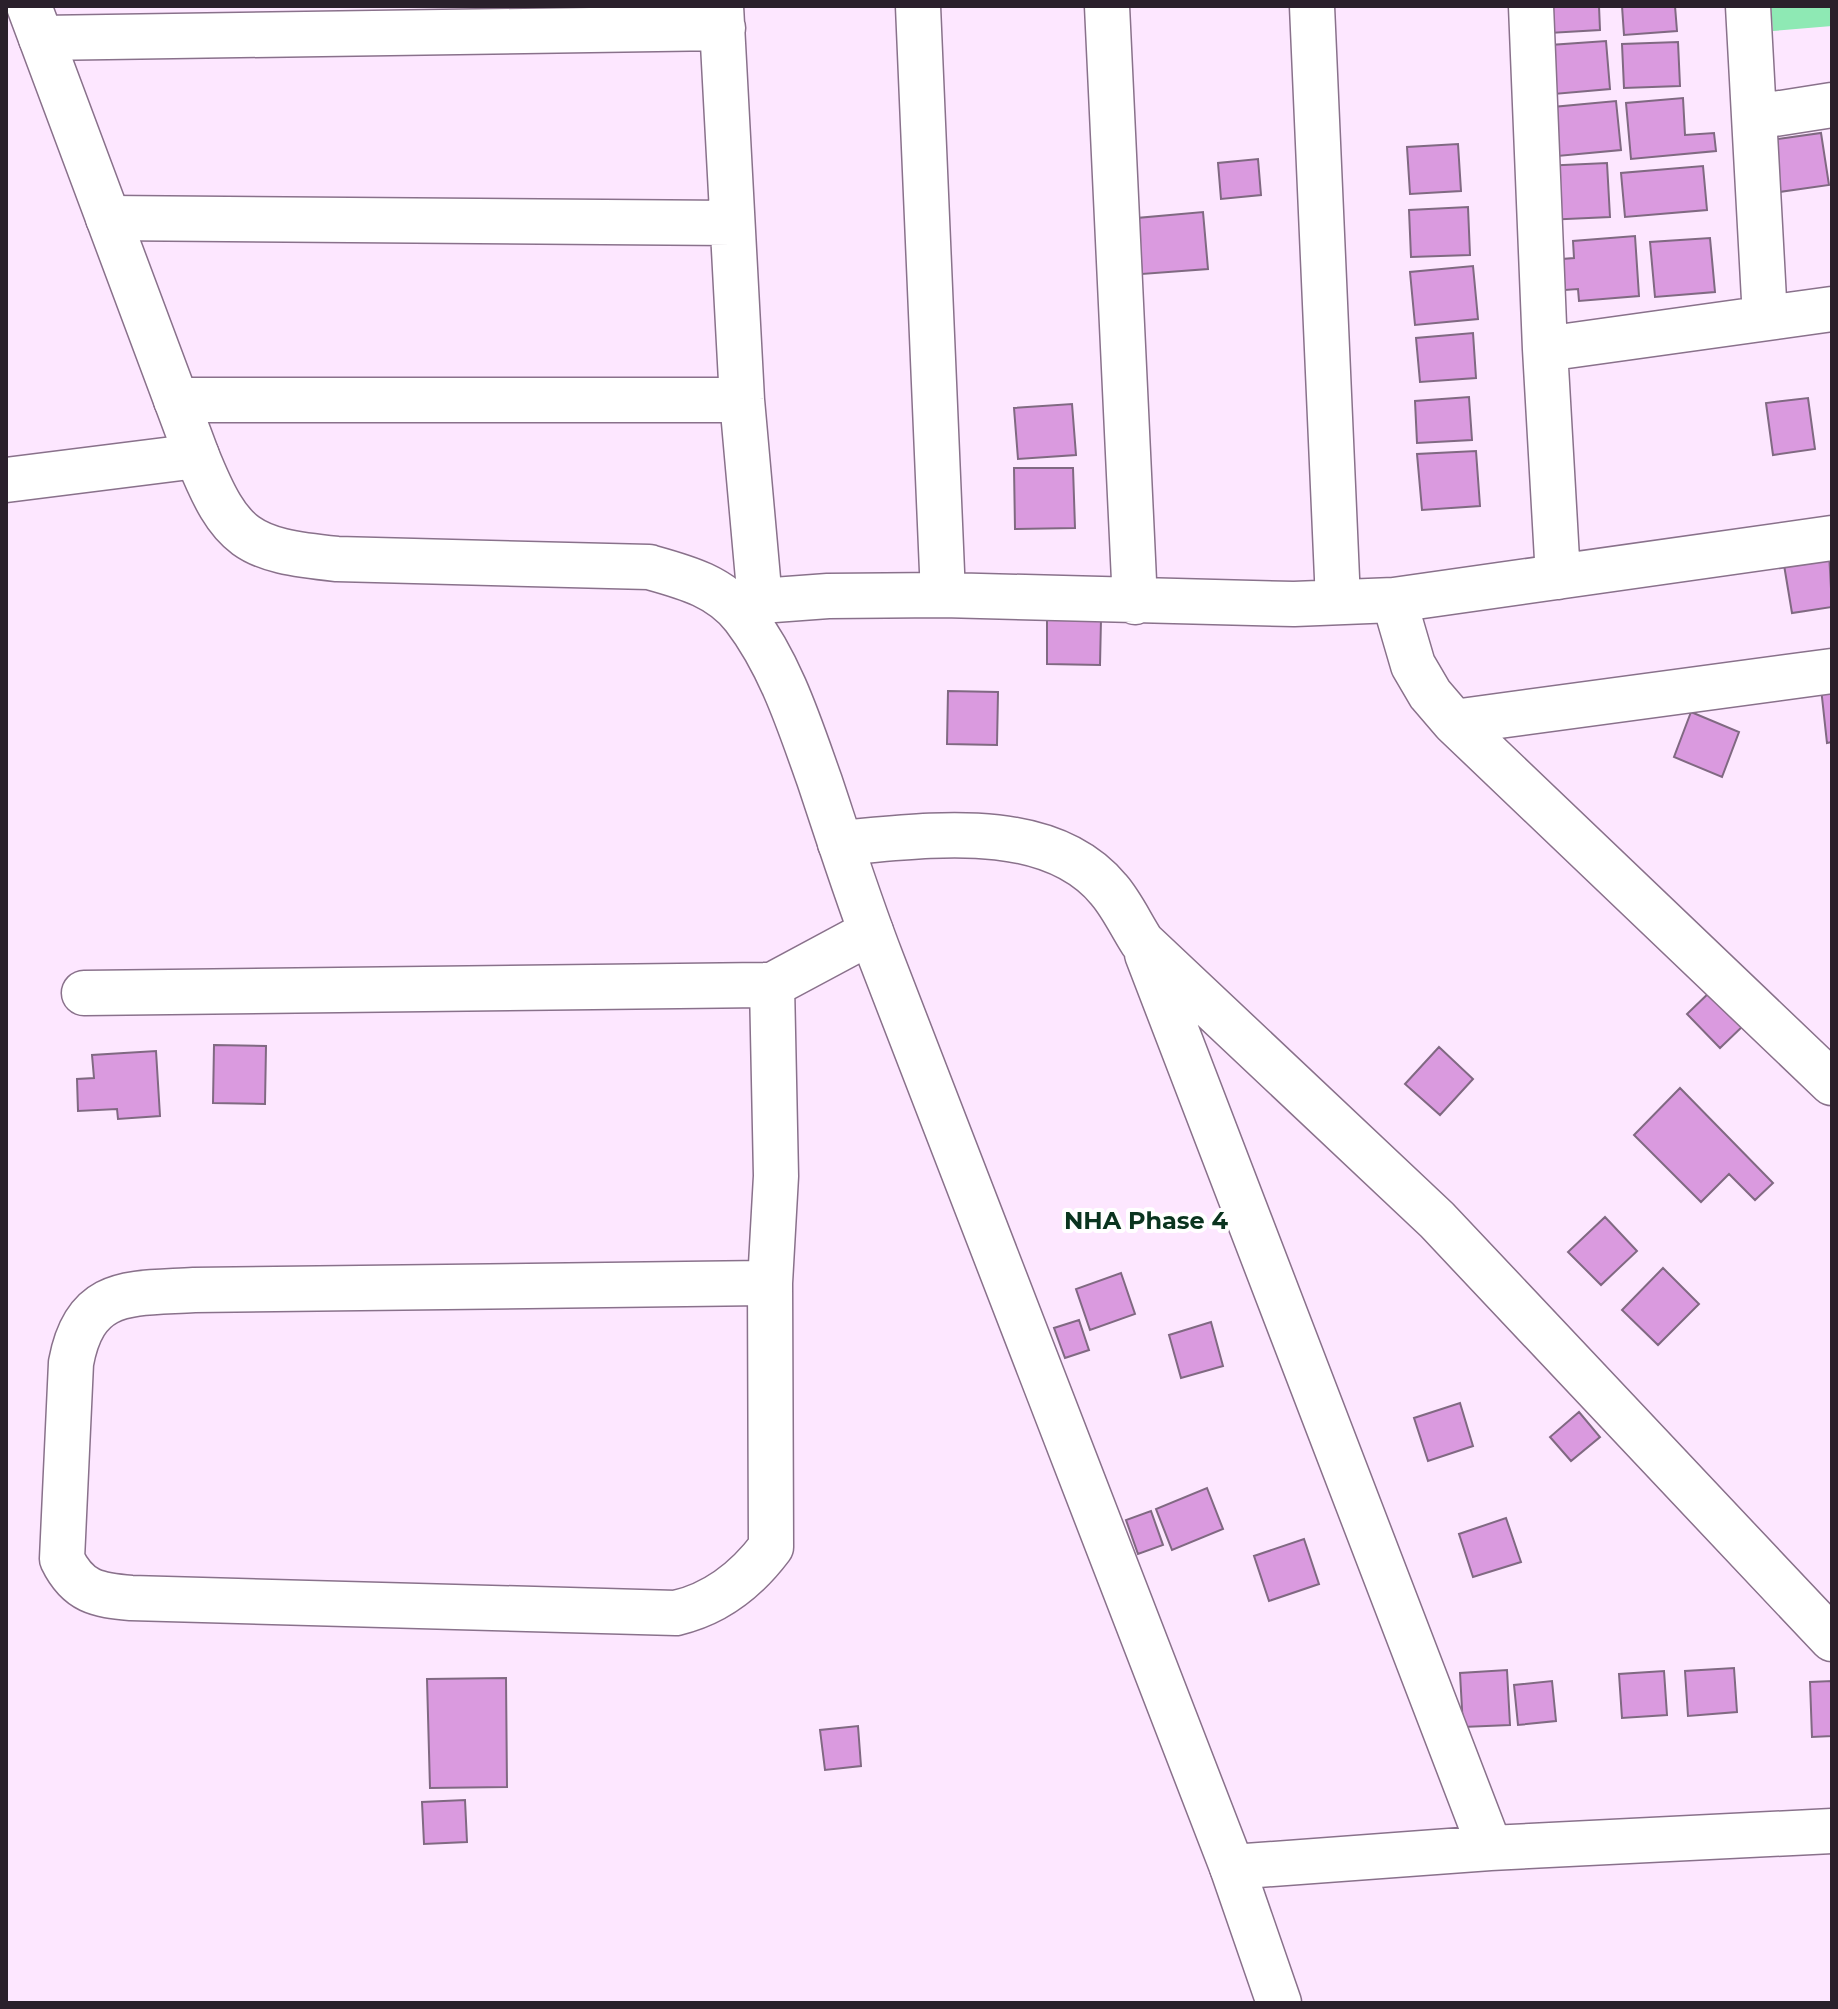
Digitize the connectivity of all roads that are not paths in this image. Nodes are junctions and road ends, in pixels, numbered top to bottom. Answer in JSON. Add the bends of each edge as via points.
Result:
{"nodes":[{"id":1,"x":918,"y":6,"type":"edge"},
{"id":2,"x":1107,"y":6,"type":"edge"},
{"id":3,"x":1312,"y":6,"type":"edge"},
{"id":4,"x":1531,"y":6,"type":"edge"},
{"id":5,"x":1748,"y":6,"type":"edge"},
{"id":6,"x":722,"y":17,"type":"edge"},
{"id":7,"x":35,"y":22,"type":"edge"},
{"id":8,"x":1832,"y":105,"type":"edge"},
{"id":9,"x":1755,"y":117,"type":"junction"},
{"id":10,"x":108,"y":218,"type":"junction"},
{"id":11,"x":732,"y":223,"type":"junction"},
{"id":12,"x":1832,"y":309,"type":"edge"},
{"id":13,"x":1765,"y":318,"type":"junction"},
{"id":14,"x":1545,"y":349,"type":"junction"},
{"id":15,"x":176,"y":400,"type":"junction"},
{"id":16,"x":742,"y":400,"type":"junction"},
{"id":17,"x":197,"y":456,"type":"junction"},
{"id":18,"x":6,"y":480,"type":"edge"},
{"id":19,"x":1832,"y":538,"type":"edge"},
{"id":20,"x":1558,"y":577,"type":"junction"},
{"id":21,"x":943,"y":595,"type":"junction"},
{"id":22,"x":1394,"y":600,"type":"junction"},
{"id":23,"x":1338,"y":601,"type":"junction"},
{"id":24,"x":1135,"y":602,"type":"junction"},
{"id":25,"x":751,"y":608,"type":"junction"},
{"id":26,"x":1832,"y":671,"type":"edge"},
{"id":27,"x":1454,"y":722,"type":"junction"},
{"id":28,"x":840,"y":843,"type":"junction"},
{"id":29,"x":871,"y":932,"type":"junction"},
{"id":30,"x":1142,"y":942,"type":"junction"},
{"id":31,"x":772,"y":985,"type":"junction"},
{"id":32,"x":84,"y":993,"type":"dead end"},
{"id":33,"x":1832,"y":1083,"type":"edge"},
{"id":34,"x":770,"y":1283,"type":"junction"},
{"id":35,"x":1829,"y":1629,"type":"edge"},
{"id":36,"x":1832,"y":1831,"type":"edge"},
{"id":37,"x":1490,"y":1848,"type":"junction"},
{"id":38,"x":1232,"y":1867,"type":"junction"},
{"id":39,"x":1279,"y":2003,"type":"edge"}],
"edges":[{"from":1,"to":21,"type":"street"},
{"from":2,"to":24,"type":"street"},
{"from":3,"to":23,"type":"street"},
{"from":4,"to":14,"type":"street"},
{"from":5,"to":9,"type":"street"},
{"from":6,"to":7,"type":"street"},
{"from":6,"to":11,"type":"street"},
{"from":7,"to":10,"type":"street"},
{"from":8,"to":9,"type":"street"},
{"from":9,"to":13,"type":"street"},
{"from":10,"to":11,"type":"street"},
{"from":10,"to":15,"type":"street"},
{"from":11,"to":16,"type":"street"},
{"from":12,"to":13,"type":"street"},
{"from":13,"to":14,"type":"street"},
{"from":14,"to":20,"type":"street"},
{"from":15,"to":16,"type":"street"},
{"from":15,"to":17,"type":"street"},
{"from":16,"to":25,"type":"street"},
{"from":17,"to":18,"type":"street"},
{"from":17,"to":25,"type":"street","via":[[214,499],[237,530],[263,547],[337,559],[649,567],[683,576]]},
{"from":19,"to":20,"type":"street"},
{"from":20,"to":22,"type":"street"},
{"from":21,"to":24,"type":"street"},
{"from":21,"to":25,"type":"street","via":[[828,596]]},
{"from":22,"to":23,"type":"street"},
{"from":22,"to":27,"type":"street","via":[[1413,665]]},
{"from":23,"to":24,"type":"street"},
{"from":25,"to":28,"type":"street"},
{"from":26,"to":27,"type":"street"},
{"from":27,"to":33,"type":"street"},
{"from":28,"to":29,"type":"street"},
{"from":28,"to":30,"type":"street","via":[[965,836],[1047,847],[1079,864],[1108,889]]},
{"from":29,"to":31,"type":"street"},
{"from":29,"to":38,"type":"street"},
{"from":30,"to":35,"type":"street","via":[[1437,1220]]},
{"from":30,"to":37,"type":"street"},
{"from":31,"to":32,"type":"street"},
{"from":31,"to":34,"type":"street","via":[[776,1176]]},
{"from":34,"to":34,"type":"street","via":[[194,1290],[112,1300],[90,1314],[76,1336],[62,1559],[82,1587],[131,1598],[676,1613],[698,1608],[752,1572],[771,1547]]},
{"from":36,"to":37,"type":"street"},
{"from":37,"to":38,"type":"street"},
{"from":38,"to":39,"type":"street"}]}
